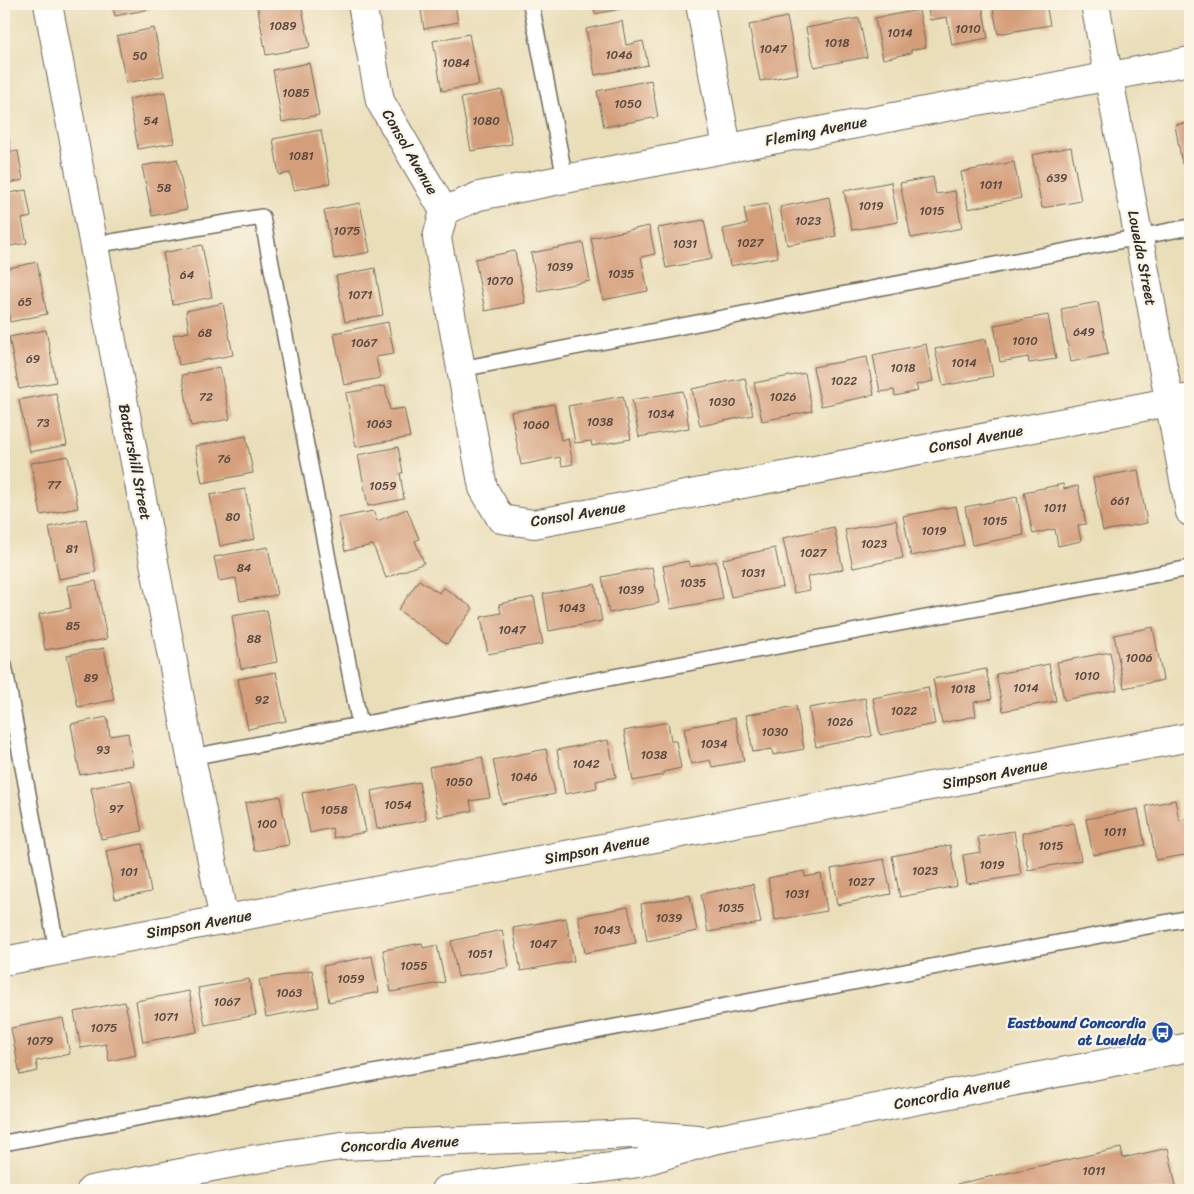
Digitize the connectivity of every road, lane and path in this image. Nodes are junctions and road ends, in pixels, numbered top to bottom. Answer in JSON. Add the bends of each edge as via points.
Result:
{"nodes":[{"id":1,"x":48,"y":4,"type":"edge"},
{"id":2,"x":362,"y":4,"type":"edge"},
{"id":3,"x":531,"y":4,"type":"edge"},
{"id":4,"x":700,"y":4,"type":"edge"},
{"id":5,"x":1095,"y":4,"type":"edge"},
{"id":6,"x":1190,"y":61,"type":"edge"},
{"id":7,"x":1108,"y":76,"type":"junction"},
{"id":8,"x":727,"y":147,"type":"junction"},
{"id":9,"x":565,"y":179,"type":"junction"},
{"id":10,"x":444,"y":211,"type":"junction"},
{"id":11,"x":1190,"y":227,"type":"edge"},
{"id":12,"x":1138,"y":237,"type":"junction"},
{"id":13,"x":94,"y":245,"type":"junction"},
{"id":14,"x":461,"y":370,"type":"junction"},
{"id":15,"x":1180,"y":400,"type":"edge"},
{"id":16,"x":1190,"y":512,"type":"edge"},
{"id":17,"x":1190,"y":568,"type":"edge"},
{"id":18,"x":4,"y":665,"type":"edge"},
{"id":19,"x":360,"y":725,"type":"junction"},
{"id":20,"x":1190,"y":737,"type":"edge"},
{"id":21,"x":191,"y":757,"type":"junction"},
{"id":22,"x":1190,"y":918,"type":"edge"},
{"id":23,"x":224,"y":920,"type":"junction"},
{"id":24,"x":57,"y":950,"type":"junction"},
{"id":25,"x":4,"y":961,"type":"edge"},
{"id":26,"x":1190,"y":1047,"type":"edge"},
{"id":27,"x":713,"y":1140,"type":"junction"},
{"id":28,"x":4,"y":1143,"type":"edge"},
{"id":29,"x":91,"y":1190,"type":"edge"},
{"id":30,"x":445,"y":1190,"type":"edge"}],
"edges":[{"from":1,"to":13,"type":"street","name":"Battershill Street"},
{"from":2,"to":10,"type":"street","name":"Consol Avenue","via":[[380,101]]},
{"from":3,"to":9,"type":"lane"},
{"from":4,"to":8,"type":"street"},
{"from":5,"to":7,"type":"street","name":"Louelda Street"},
{"from":6,"to":7,"type":"street","name":"Fleming Avenue"},
{"from":7,"to":8,"type":"street","name":"Fleming Avenue"},
{"from":7,"to":12,"type":"street","name":"Louelda Street"},
{"from":8,"to":9,"type":"street","name":"Fleming Avenue"},
{"from":9,"to":10,"type":"street","name":"Fleming Avenue","via":[[479,196]]},
{"from":10,"to":14,"type":"street","name":"Consol Avenue","via":[[437,238]]},
{"from":11,"to":12,"type":"lane"},
{"from":12,"to":14,"type":"lane"},
{"from":12,"to":15,"type":"street","name":"Louelda Street"},
{"from":13,"to":19,"type":"lane","via":[[262,217]]},
{"from":13,"to":21,"type":"street","name":"Battershill Street"},
{"from":14,"to":15,"type":"street","name":"Consol Avenue","via":[[482,488],[501,519],[534,524]]},
{"from":15,"to":16,"type":"street","name":"Louelda Street"},
{"from":17,"to":19,"type":"lane"},
{"from":18,"to":24,"type":"lane"},
{"from":19,"to":21,"type":"lane"},
{"from":20,"to":23,"type":"street","name":"Simpson Avenue"},
{"from":21,"to":23,"type":"street","name":"Battershill Street"},
{"from":22,"to":28,"type":"lane"},
{"from":23,"to":24,"type":"street","name":"Simpson Avenue"},
{"from":24,"to":25,"type":"street","name":"Simpson Avenue"},
{"from":26,"to":27,"type":"street","name":"Concordia Avenue"},
{"from":27,"to":29,"type":"street","name":"Concordia Avenue","via":[[634,1134],[341,1146]]},
{"from":27,"to":30,"type":"street","name":"Concordia Avenue","via":[[640,1162]]}]}
